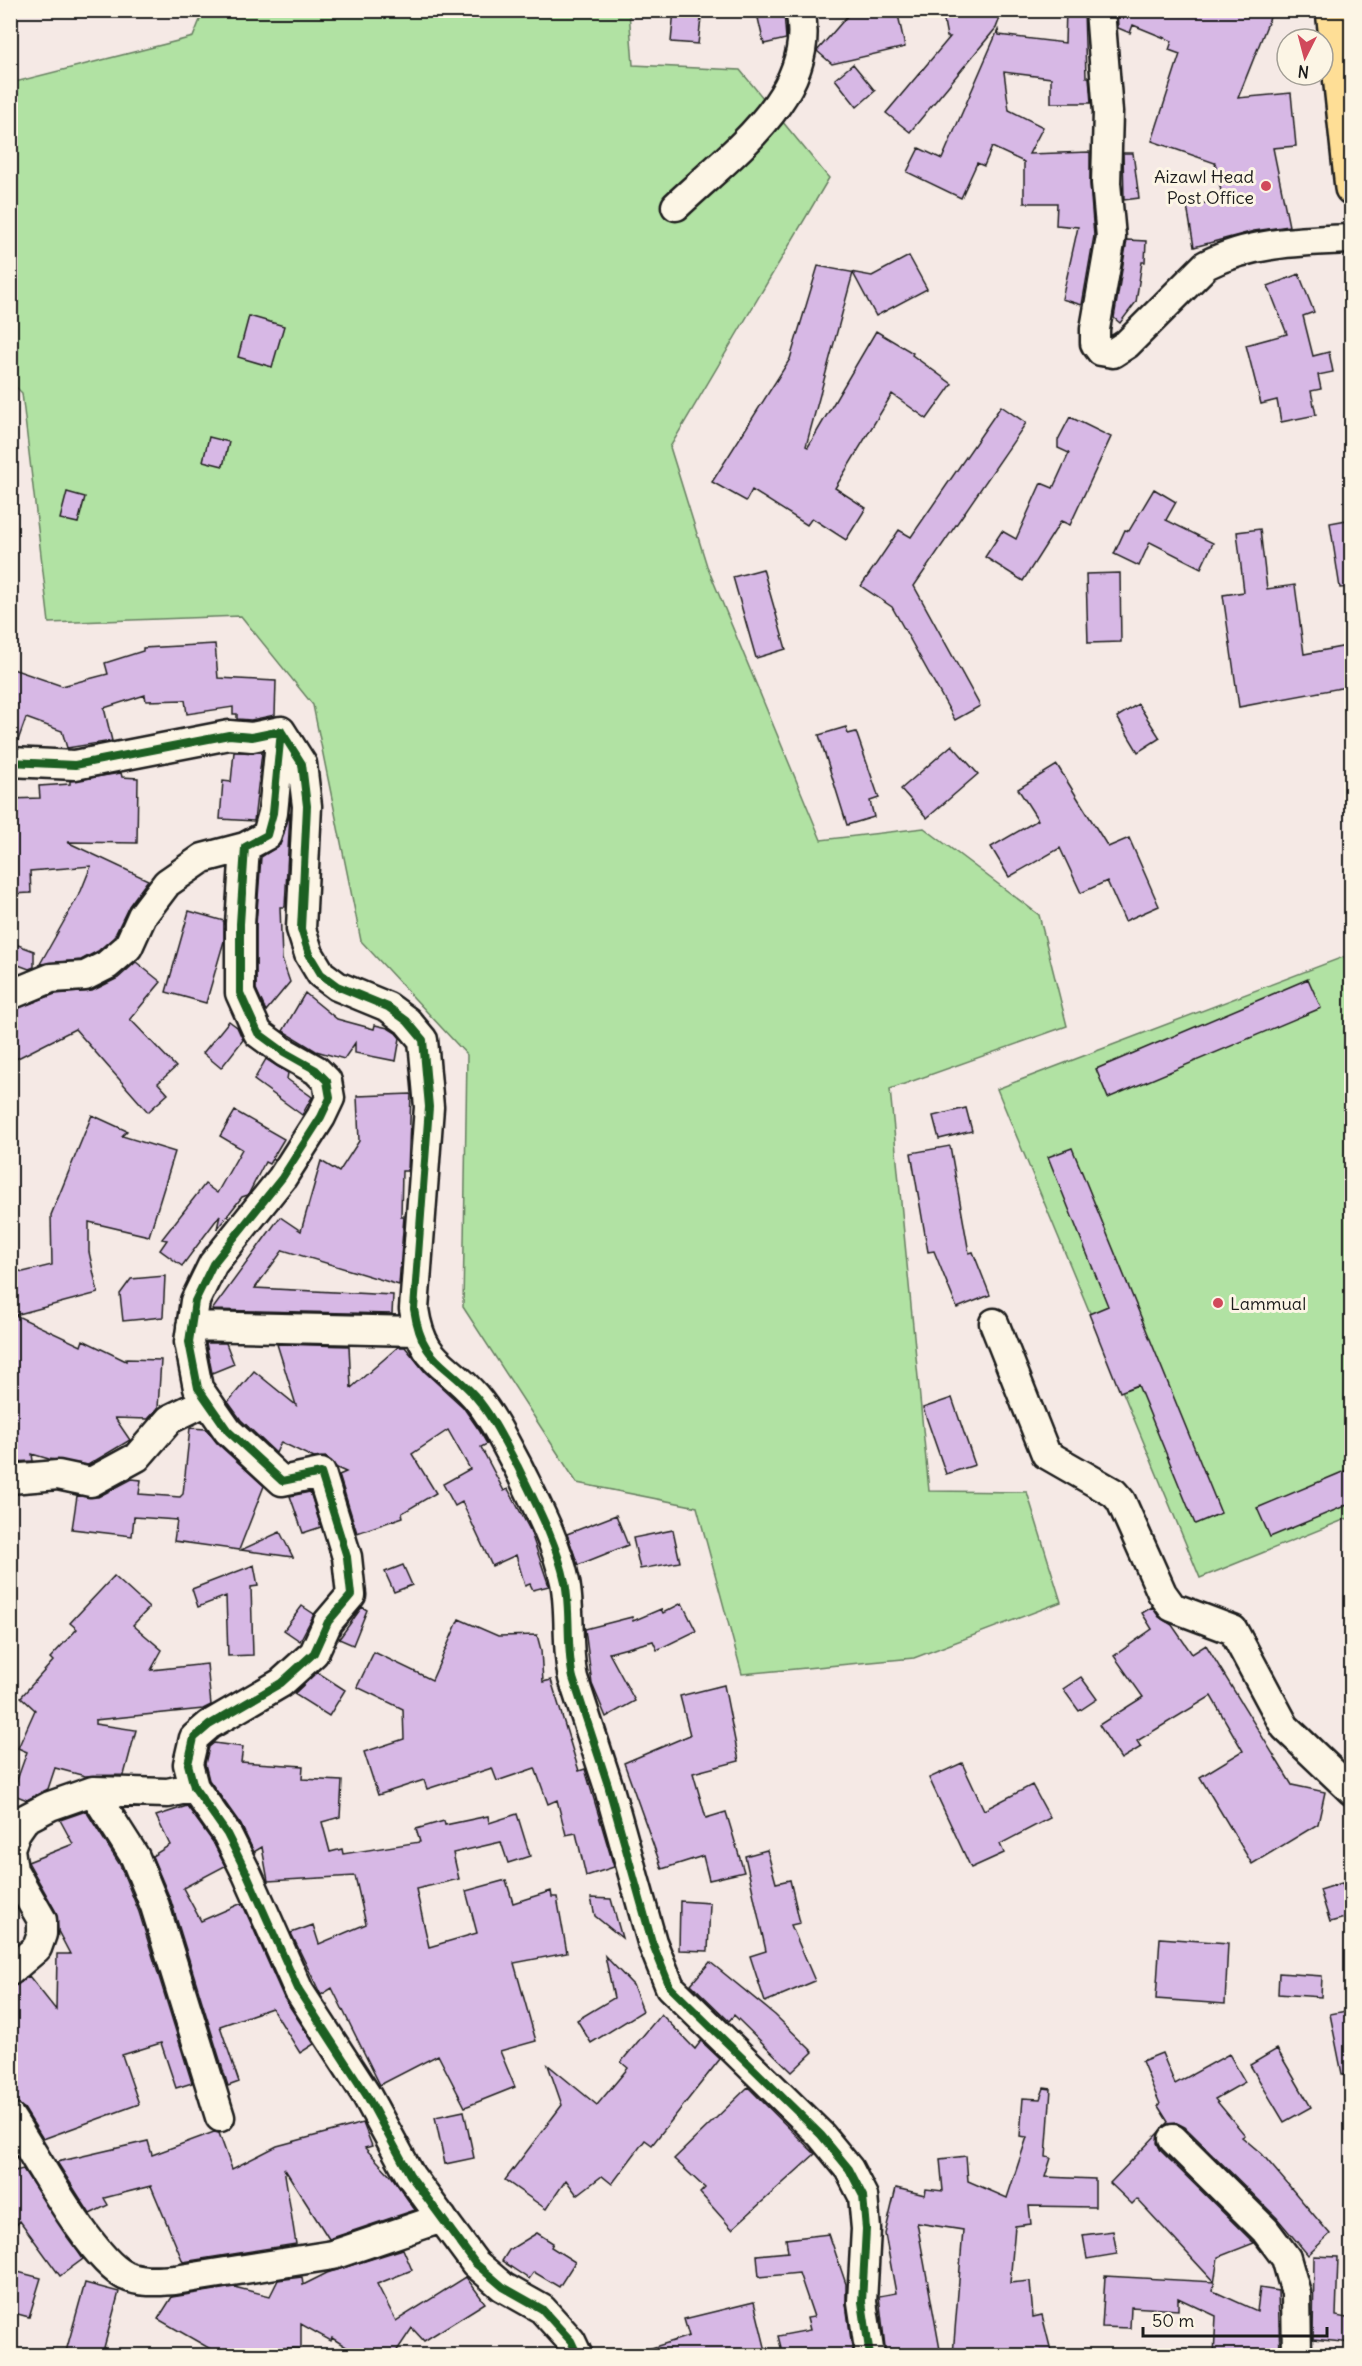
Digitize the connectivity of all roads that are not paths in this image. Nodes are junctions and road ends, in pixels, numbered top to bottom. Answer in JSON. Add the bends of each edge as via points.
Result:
{"nodes":[{"id":1,"x":800,"y":10,"type":"edge"},
{"id":2,"x":1100,"y":10,"type":"edge"},
{"id":3,"x":1333,"y":11,"type":"edge"},
{"id":4,"x":1352,"y":188,"type":"edge"},
{"id":5,"x":676,"y":206,"type":"dead end"},
{"id":6,"x":1352,"y":239,"type":"edge"},
{"id":7,"x":280,"y":731,"type":"junction"},
{"id":8,"x":10,"y":762,"type":"edge"},
{"id":9,"x":245,"y":847,"type":"junction"},
{"id":10,"x":10,"y":995,"type":"edge"},
{"id":11,"x":993,"y":1323,"type":"dead end"},
{"id":12,"x":191,"y":1326,"type":"junction"},
{"id":13,"x":417,"y":1331,"type":"junction"},
{"id":14,"x":207,"y":1401,"type":"junction"},
{"id":15,"x":10,"y":1479,"type":"edge"},
{"id":16,"x":194,"y":1787,"type":"junction"},
{"id":17,"x":93,"y":1791,"type":"junction"},
{"id":18,"x":1352,"y":1791,"type":"edge"},
{"id":19,"x":10,"y":1849,"type":"edge"},
{"id":20,"x":10,"y":1971,"type":"edge"},
{"id":21,"x":10,"y":2117,"type":"edge"},
{"id":22,"x":220,"y":2117,"type":"dead end"},
{"id":23,"x":1173,"y":2139,"type":"dead end"},
{"id":24,"x":442,"y":2218,"type":"junction"},
{"id":25,"x":579,"y":2355,"type":"edge"},
{"id":26,"x":870,"y":2355,"type":"edge"},
{"id":27,"x":1297,"y":2355,"type":"edge"}],
"edges":[{"from":1,"to":5,"type":"street","via":[[800,60],[786,95],[758,128]]},
{"from":2,"to":6,"type":"street","via":[[1108,112],[1106,183],[1111,237],[1095,329],[1095,343],[1101,351],[1113,353],[1127,344],[1206,264],[1222,256],[1241,249]]},
{"from":3,"to":4,"type":"main road"},
{"from":7,"to":8,"type":"street","via":[[252,738],[229,735],[75,765]]},
{"from":7,"to":9,"type":"street","via":[[273,813],[267,835]]},
{"from":7,"to":13,"type":"street","via":[[302,764],[307,806],[301,929],[309,954],[321,974],[337,987],[388,1008],[407,1021],[423,1040],[429,1107],[414,1309]]},
{"from":9,"to":10,"type":"street","via":[[203,858],[167,883],[142,916],[128,947],[107,965],[85,976],[51,978]]},
{"from":9,"to":12,"type":"street","via":[[240,993],[258,1033],[316,1070],[327,1081],[330,1098],[282,1178],[213,1264],[195,1301]]},
{"from":11,"to":18,"type":"street","via":[[1046,1454],[1121,1501],[1172,1607],[1233,1630],[1285,1726]]},
{"from":12,"to":13,"type":"street"},
{"from":12,"to":14,"type":"street","via":[[189,1342],[198,1388]]},
{"from":13,"to":26,"type":"street","via":[[438,1364],[475,1396],[496,1426],[558,1558],[567,1598],[573,1678],[652,1942],[670,1987],[821,2135],[849,2169],[863,2196],[866,2229],[862,2302]]},
{"from":14,"to":15,"type":"street","via":[[170,1419],[137,1457],[91,1482],[58,1475]]},
{"from":14,"to":16,"type":"street","via":[[228,1431],[282,1481],[321,1473],[347,1557],[351,1595],[328,1622],[314,1653],[281,1683],[194,1738],[188,1764]]},
{"from":16,"to":17,"type":"street","via":[[168,1793]]},
{"from":16,"to":24,"type":"street","via":[[242,1864],[299,1991],[367,2096],[410,2175]]},
{"from":17,"to":19,"type":"street","via":[[50,1806],[25,1820]]},
{"from":17,"to":22,"type":"street","via":[[135,1857],[155,1906]]},
{"from":19,"to":20,"type":"street","via":[[13,1870],[42,1920],[37,1948]]},
{"from":21,"to":24,"type":"street","via":[[97,2251],[126,2276],[149,2281],[176,2280],[333,2255]]},
{"from":23,"to":27,"type":"street","via":[[1265,2230],[1286,2258],[1296,2293]]},
{"from":24,"to":25,"type":"street","via":[[475,2263],[503,2287],[542,2309]]}]}
